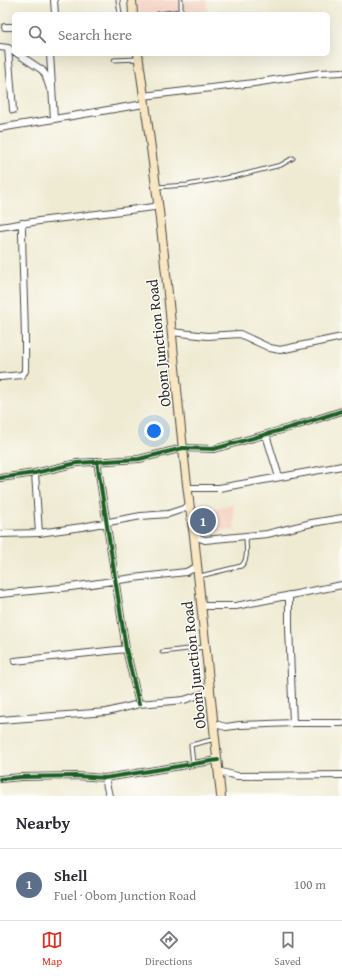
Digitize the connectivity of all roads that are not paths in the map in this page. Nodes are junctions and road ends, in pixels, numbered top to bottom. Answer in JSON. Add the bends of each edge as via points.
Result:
{"nodes":[{"id":1,"x":54,"y":0,"type":"edge"},
{"id":2,"x":118,"y":0,"type":"edge"},
{"id":3,"x":132,"y":0,"type":"edge"},
{"id":4,"x":181,"y":0,"type":"edge"},
{"id":5,"x":55,"y":12,"type":"edge"},
{"id":6,"x":120,"y":12,"type":"edge"},
{"id":7,"x":134,"y":12,"type":"edge"},
{"id":8,"x":173,"y":12,"type":"edge"},
{"id":9,"x":5,"y":27,"type":"dead end"},
{"id":10,"x":12,"y":27,"type":"edge"},
{"id":11,"x":0,"y":47,"type":"edge"},
{"id":12,"x":8,"y":48,"type":"junction"},
{"id":13,"x":12,"y":51,"type":"edge"},
{"id":14,"x":21,"y":56,"type":"edge"},
{"id":15,"x":50,"y":56,"type":"edge"},
{"id":16,"x":138,"y":56,"type":"edge"},
{"id":17,"x":114,"y":60,"type":"dead end"},
{"id":18,"x":342,"y":72,"type":"edge"},
{"id":19,"x":53,"y":100,"type":"junction"},
{"id":20,"x":144,"y":100,"type":"junction"},
{"id":21,"x":14,"y":110,"type":"dead end"},
{"id":22,"x":54,"y":119,"type":"junction"},
{"id":23,"x":0,"y":128,"type":"edge"},
{"id":24,"x":293,"y":158,"type":"dead end"},
{"id":25,"x":155,"y":187,"type":"junction"},
{"id":26,"x":158,"y":203,"type":"junction"},
{"id":27,"x":22,"y":223,"type":"junction"},
{"id":28,"x":0,"y":227,"type":"edge"},
{"id":29,"x":172,"y":332,"type":"junction"},
{"id":30,"x":342,"y":337,"type":"edge"},
{"id":31,"x":0,"y":377,"type":"edge"},
{"id":32,"x":342,"y":411,"type":"edge"},
{"id":33,"x":266,"y":435,"type":"junction"},
{"id":34,"x":183,"y":448,"type":"junction"},
{"id":35,"x":97,"y":461,"type":"junction"},
{"id":36,"x":342,"y":466,"type":"edge"},
{"id":37,"x":35,"y":473,"type":"junction"},
{"id":38,"x":280,"y":477,"type":"junction"},
{"id":39,"x":0,"y":478,"type":"edge"},
{"id":40,"x":188,"y":488,"type":"junction"},
{"id":41,"x":190,"y":507,"type":"junction"},
{"id":42,"x":342,"y":518,"type":"edge"},
{"id":43,"x":106,"y":522,"type":"junction"},
{"id":44,"x":39,"y":533,"type":"junction"},
{"id":45,"x":0,"y":534,"type":"edge"},
{"id":46,"x":194,"y":536,"type":"junction"},
{"id":47,"x":246,"y":537,"type":"junction"},
{"id":48,"x":197,"y":567,"type":"junction"},
{"id":49,"x":198,"y":577,"type":"junction"},
{"id":50,"x":115,"y":581,"type":"junction"},
{"id":51,"x":342,"y":585,"type":"edge"},
{"id":52,"x":0,"y":594,"type":"edge"},
{"id":53,"x":289,"y":595,"type":"junction"},
{"id":54,"x":201,"y":606,"type":"junction"},
{"id":55,"x":205,"y":647,"type":"junction"},
{"id":56,"x":126,"y":649,"type":"junction"},
{"id":57,"x":162,"y":652,"type":"dead end"},
{"id":58,"x":15,"y":661,"type":"dead end"},
{"id":59,"x":211,"y":691,"type":"junction"},
{"id":60,"x":139,"y":704,"type":"junction"},
{"id":61,"x":0,"y":720,"type":"edge"},
{"id":62,"x":293,"y":723,"type":"junction"},
{"id":63,"x":342,"y":723,"type":"edge"},
{"id":64,"x":214,"y":724,"type":"junction"},
{"id":65,"x":216,"y":739,"type":"junction"},
{"id":66,"x":218,"y":760,"type":"junction"},
{"id":67,"x":192,"y":764,"type":"junction"},
{"id":68,"x":218,"y":771,"type":"junction"},
{"id":69,"x":342,"y":775,"type":"edge"},
{"id":70,"x":105,"y":778,"type":"junction"},
{"id":71,"x":0,"y":779,"type":"edge"},
{"id":72,"x":109,"y":796,"type":"edge"},
{"id":73,"x":221,"y":796,"type":"edge"}],
"edges":[{"from":1,"to":5,"type":"street"},
{"from":2,"to":6,"type":"lane"},
{"from":3,"to":7,"type":"main road"},
{"from":4,"to":8,"type":"lane","via":[[180,11]]},
{"from":9,"to":10,"type":"street"},
{"from":11,"to":12,"type":"street"},
{"from":12,"to":13,"type":"street"},
{"from":12,"to":21,"type":"street"},
{"from":14,"to":19,"type":"street","via":[[45,74]]},
{"from":15,"to":19,"type":"street"},
{"from":16,"to":17,"type":"lane"},
{"from":16,"to":20,"type":"main road","name":"Obom Junction Road"},
{"from":18,"to":20,"type":"street","via":[[313,74]]},
{"from":19,"to":22,"type":"street"},
{"from":20,"to":22,"type":"street"},
{"from":20,"to":25,"type":"main road","name":"Obom Junction Road"},
{"from":22,"to":23,"type":"street"},
{"from":24,"to":25,"type":"lane","via":[[281,165],[237,176],[187,185]]},
{"from":25,"to":26,"type":"main road","name":"Obom Junction Road"},
{"from":26,"to":27,"type":"street","via":[[154,207]]},
{"from":26,"to":29,"type":"main road","name":"Obom Junction Road"},
{"from":27,"to":28,"type":"street"},
{"from":27,"to":31,"type":"street","via":[[25,371],[18,377]]},
{"from":29,"to":30,"type":"street","via":[[207,336],[240,334],[280,350]]},
{"from":29,"to":34,"type":"main road","name":"Obom Junction Road"},
{"from":32,"to":33,"type":"street"},
{"from":33,"to":34,"type":"street","via":[[214,449]]},
{"from":33,"to":38,"type":"street"},
{"from":34,"to":35,"type":"street","via":[[139,459]]},
{"from":34,"to":40,"type":"main road","name":"Obom Junction Road"},
{"from":35,"to":37,"type":"street"},
{"from":35,"to":43,"type":"street"},
{"from":36,"to":38,"type":"street"},
{"from":37,"to":39,"type":"street"},
{"from":37,"to":44,"type":"street"},
{"from":38,"to":40,"type":"street","via":[[219,488]]},
{"from":40,"to":41,"type":"main road","name":"Obom Junction Road"},
{"from":41,"to":43,"type":"street","via":[[168,514]]},
{"from":41,"to":46,"type":"main road","name":"Obom Junction Road"},
{"from":42,"to":47,"type":"street"},
{"from":43,"to":44,"type":"street"},
{"from":43,"to":50,"type":"street"},
{"from":44,"to":45,"type":"street"},
{"from":46,"to":47,"type":"street","via":[[205,540]]},
{"from":46,"to":48,"type":"main road","name":"Obom Junction Road"},
{"from":47,"to":49,"type":"lane","via":[[246,559],[242,566]]},
{"from":48,"to":49,"type":"main road","name":"Obom Junction Road"},
{"from":48,"to":50,"type":"street","via":[[186,572]]},
{"from":49,"to":54,"type":"main road","name":"Obom Junction Road"},
{"from":50,"to":52,"type":"street"},
{"from":50,"to":56,"type":"street"},
{"from":51,"to":53,"type":"street"},
{"from":53,"to":54,"type":"street","via":[[236,606]]},
{"from":53,"to":62,"type":"street"},
{"from":54,"to":55,"type":"main road","name":"Obom Junction Road"},
{"from":55,"to":57,"type":"lane"},
{"from":55,"to":59,"type":"main road","name":"Obom Junction Road"},
{"from":56,"to":58,"type":"street"},
{"from":56,"to":60,"type":"street"},
{"from":59,"to":60,"type":"street","via":[[184,700]]},
{"from":59,"to":64,"type":"main road","name":"Obom Junction Road"},
{"from":60,"to":61,"type":"street","via":[[107,712]]},
{"from":62,"to":63,"type":"street"},
{"from":62,"to":64,"type":"street","via":[[226,728]]},
{"from":64,"to":65,"type":"main road","name":"Obom Junction Road"},
{"from":65,"to":66,"type":"main road","name":"Obom Junction Road"},
{"from":65,"to":67,"type":"lane","via":[[191,745]]},
{"from":66,"to":67,"type":"street"},
{"from":66,"to":68,"type":"main road","name":"Obom Junction Road"},
{"from":67,"to":70,"type":"street"},
{"from":68,"to":69,"type":"street","via":[[237,776]]},
{"from":68,"to":73,"type":"main road","name":"Obom Junction Road"},
{"from":70,"to":71,"type":"street","via":[[76,776]]},
{"from":70,"to":72,"type":"street"}]}
